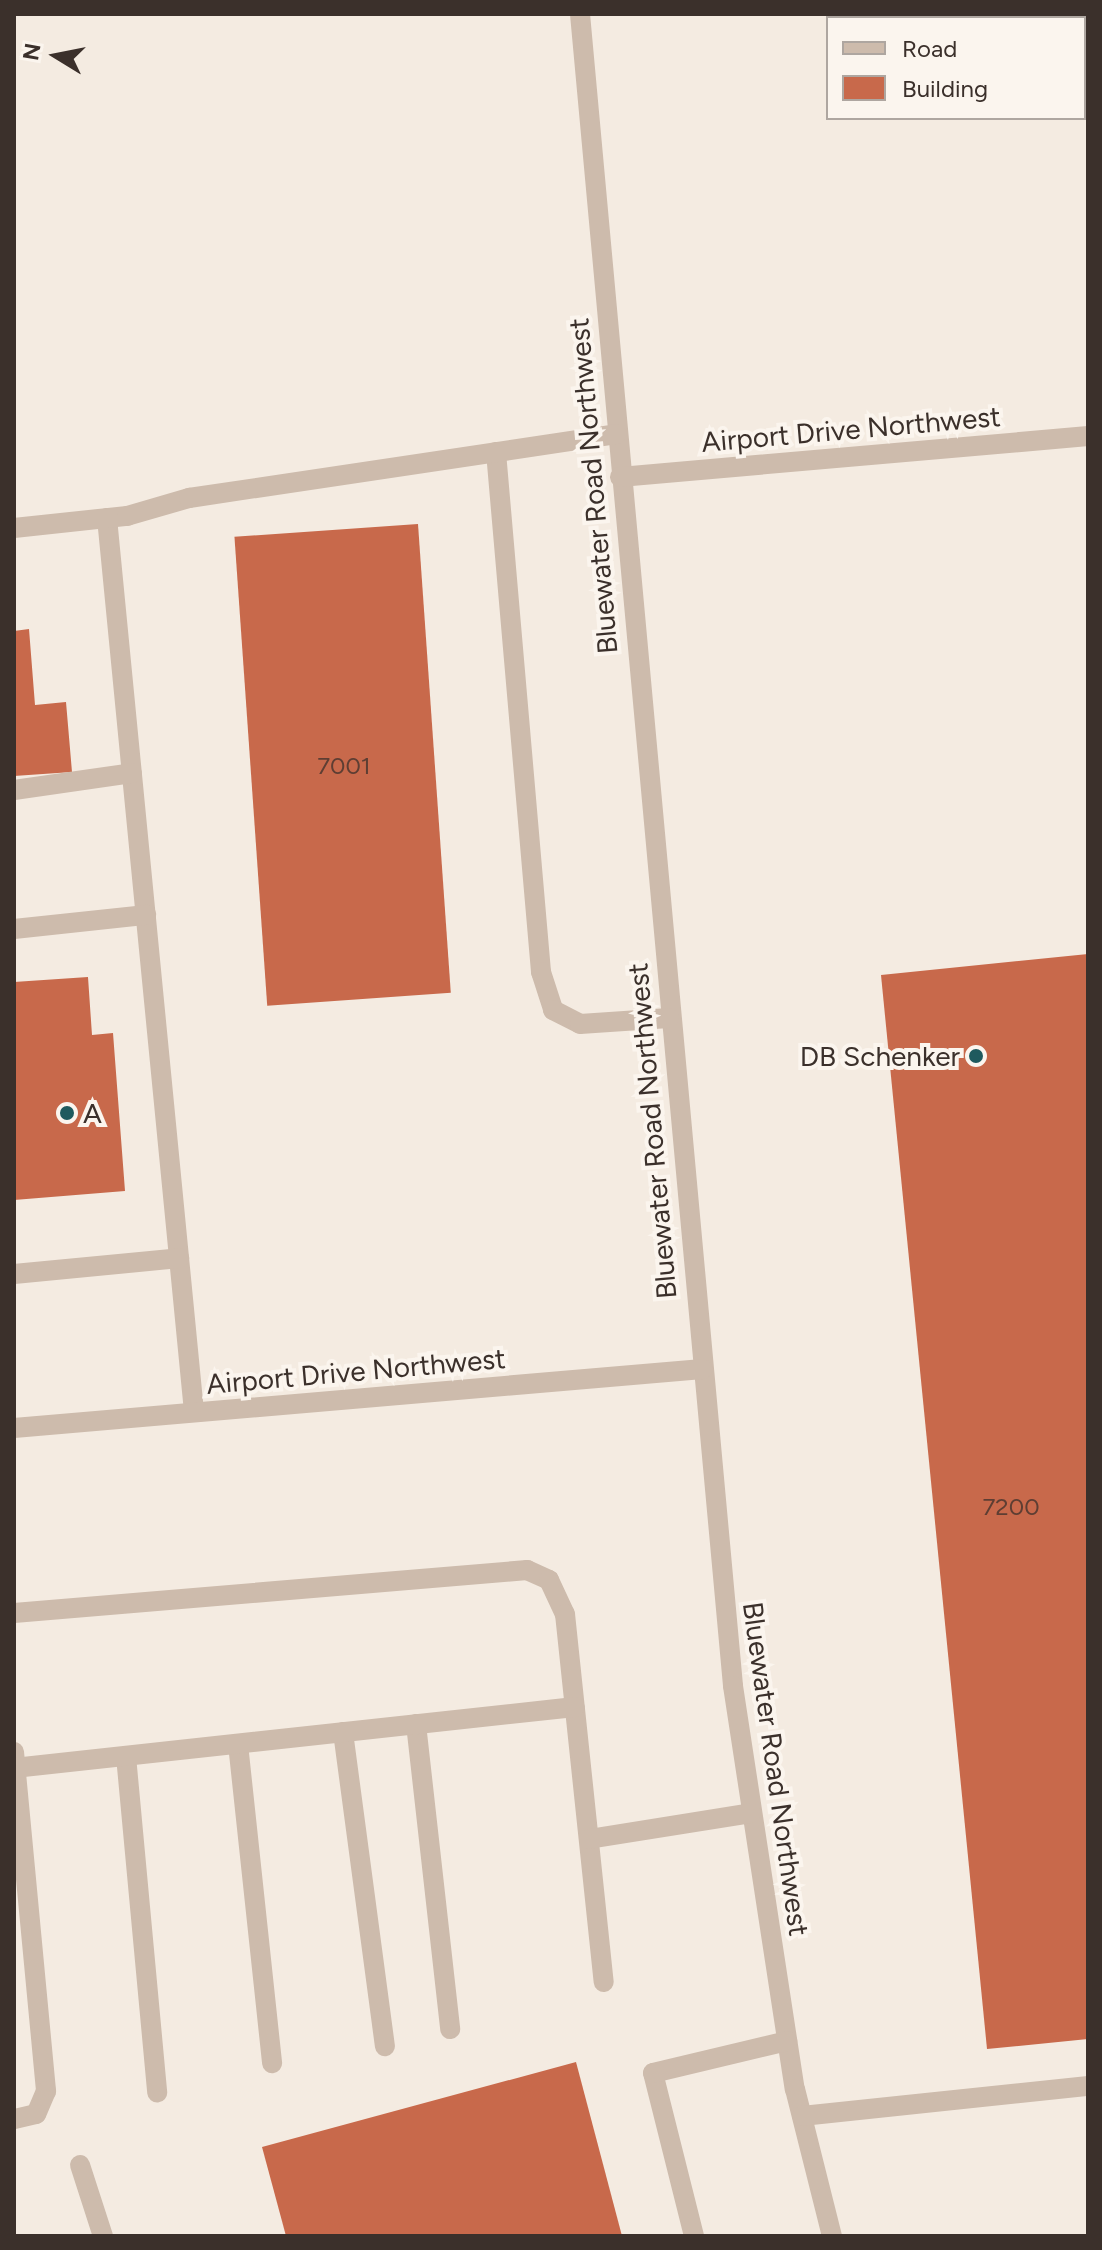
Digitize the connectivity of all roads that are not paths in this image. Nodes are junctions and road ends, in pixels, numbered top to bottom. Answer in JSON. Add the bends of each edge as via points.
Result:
{"nodes":[{"id":1,"x":580,"y":14,"type":"edge"},
{"id":2,"x":616,"y":434,"type":"junction"},
{"id":3,"x":1088,"y":436,"type":"edge"},
{"id":4,"x":496,"y":452,"type":"junction"},
{"id":5,"x":620,"y":477,"type":"junction"},
{"id":6,"x":107,"y":518,"type":"junction"},
{"id":7,"x":14,"y":528,"type":"edge"},
{"id":8,"x":132,"y":773,"type":"junction"},
{"id":9,"x":14,"y":790,"type":"edge"},
{"id":10,"x":146,"y":915,"type":"junction"},
{"id":11,"x":14,"y":929,"type":"edge"},
{"id":12,"x":669,"y":1018,"type":"junction"},
{"id":13,"x":179,"y":1258,"type":"junction"},
{"id":14,"x":14,"y":1274,"type":"edge"},
{"id":15,"x":702,"y":1369,"type":"junction"},
{"id":16,"x":194,"y":1412,"type":"junction"},
{"id":17,"x":14,"y":1428,"type":"edge"},
{"id":18,"x":14,"y":1613,"type":"edge"},
{"id":19,"x":575,"y":1707,"type":"junction"},
{"id":20,"x":416,"y":1724,"type":"junction"},
{"id":21,"x":343,"y":1732,"type":"junction"},
{"id":22,"x":238,"y":1744,"type":"junction"},
{"id":23,"x":126,"y":1756,"type":"junction"},
{"id":24,"x":14,"y":1763,"type":"edge"},
{"id":25,"x":751,"y":1813,"type":"junction"},
{"id":26,"x":589,"y":1839,"type":"junction"},
{"id":27,"x":604,"y":1982,"type":"dead end"},
{"id":28,"x":450,"y":2029,"type":"dead end"},
{"id":29,"x":787,"y":2041,"type":"junction"},
{"id":30,"x":385,"y":2046,"type":"dead end"},
{"id":31,"x":272,"y":2063,"type":"dead end"},
{"id":32,"x":1088,"y":2086,"type":"edge"},
{"id":33,"x":157,"y":2093,"type":"dead end"},
{"id":34,"x":802,"y":2116,"type":"junction"},
{"id":35,"x":14,"y":2119,"type":"edge"},
{"id":36,"x":80,"y":2165,"type":"dead end"},
{"id":37,"x":103,"y":2236,"type":"edge"},
{"id":38,"x":694,"y":2236,"type":"edge"},
{"id":39,"x":832,"y":2236,"type":"edge"}],
"edges":[{"from":1,"to":2,"type":"street","name":"Bluewater Road Northwest"},
{"from":2,"to":4,"type":"street"},
{"from":2,"to":5,"type":"street","name":"Bluewater Road Northwest"},
{"from":3,"to":5,"type":"street","name":"Airport Drive Northwest"},
{"from":4,"to":6,"type":"street","via":[[189,498]]},
{"from":4,"to":12,"type":"street","via":[[541,972],[553,1010],[580,1024]]},
{"from":5,"to":12,"type":"street","name":"Bluewater Road Northwest"},
{"from":6,"to":7,"type":"street"},
{"from":6,"to":8,"type":"street"},
{"from":8,"to":9,"type":"street"},
{"from":8,"to":10,"type":"street"},
{"from":10,"to":11,"type":"street"},
{"from":10,"to":13,"type":"street"},
{"from":12,"to":15,"type":"street","name":"Bluewater Road Northwest"},
{"from":13,"to":14,"type":"street"},
{"from":13,"to":16,"type":"street"},
{"from":15,"to":16,"type":"street","name":"Airport Drive Northwest"},
{"from":15,"to":25,"type":"street","name":"Bluewater Road Northwest"},
{"from":16,"to":17,"type":"street","name":"Airport Drive Northwest"},
{"from":18,"to":19,"type":"street","via":[[527,1570],[549,1580],[565,1614]]},
{"from":19,"to":20,"type":"street"},
{"from":19,"to":26,"type":"street"},
{"from":20,"to":21,"type":"street"},
{"from":20,"to":28,"type":"street"},
{"from":21,"to":22,"type":"street"},
{"from":21,"to":30,"type":"street"},
{"from":22,"to":23,"type":"street"},
{"from":22,"to":31,"type":"street"},
{"from":23,"to":24,"type":"street"},
{"from":23,"to":33,"type":"street"},
{"from":24,"to":35,"type":"street","via":[[46,2091],[36,2114]]},
{"from":25,"to":26,"type":"street"},
{"from":25,"to":29,"type":"street","name":"Bluewater Road Northwest"},
{"from":26,"to":27,"type":"street"},
{"from":29,"to":34,"type":"street","name":"Bluewater Road Northwest"},
{"from":29,"to":38,"type":"street","via":[[653,2073]]},
{"from":32,"to":34,"type":"street"},
{"from":34,"to":39,"type":"street","name":"Bluewater Road Northwest"},
{"from":36,"to":37,"type":"street"}]}
